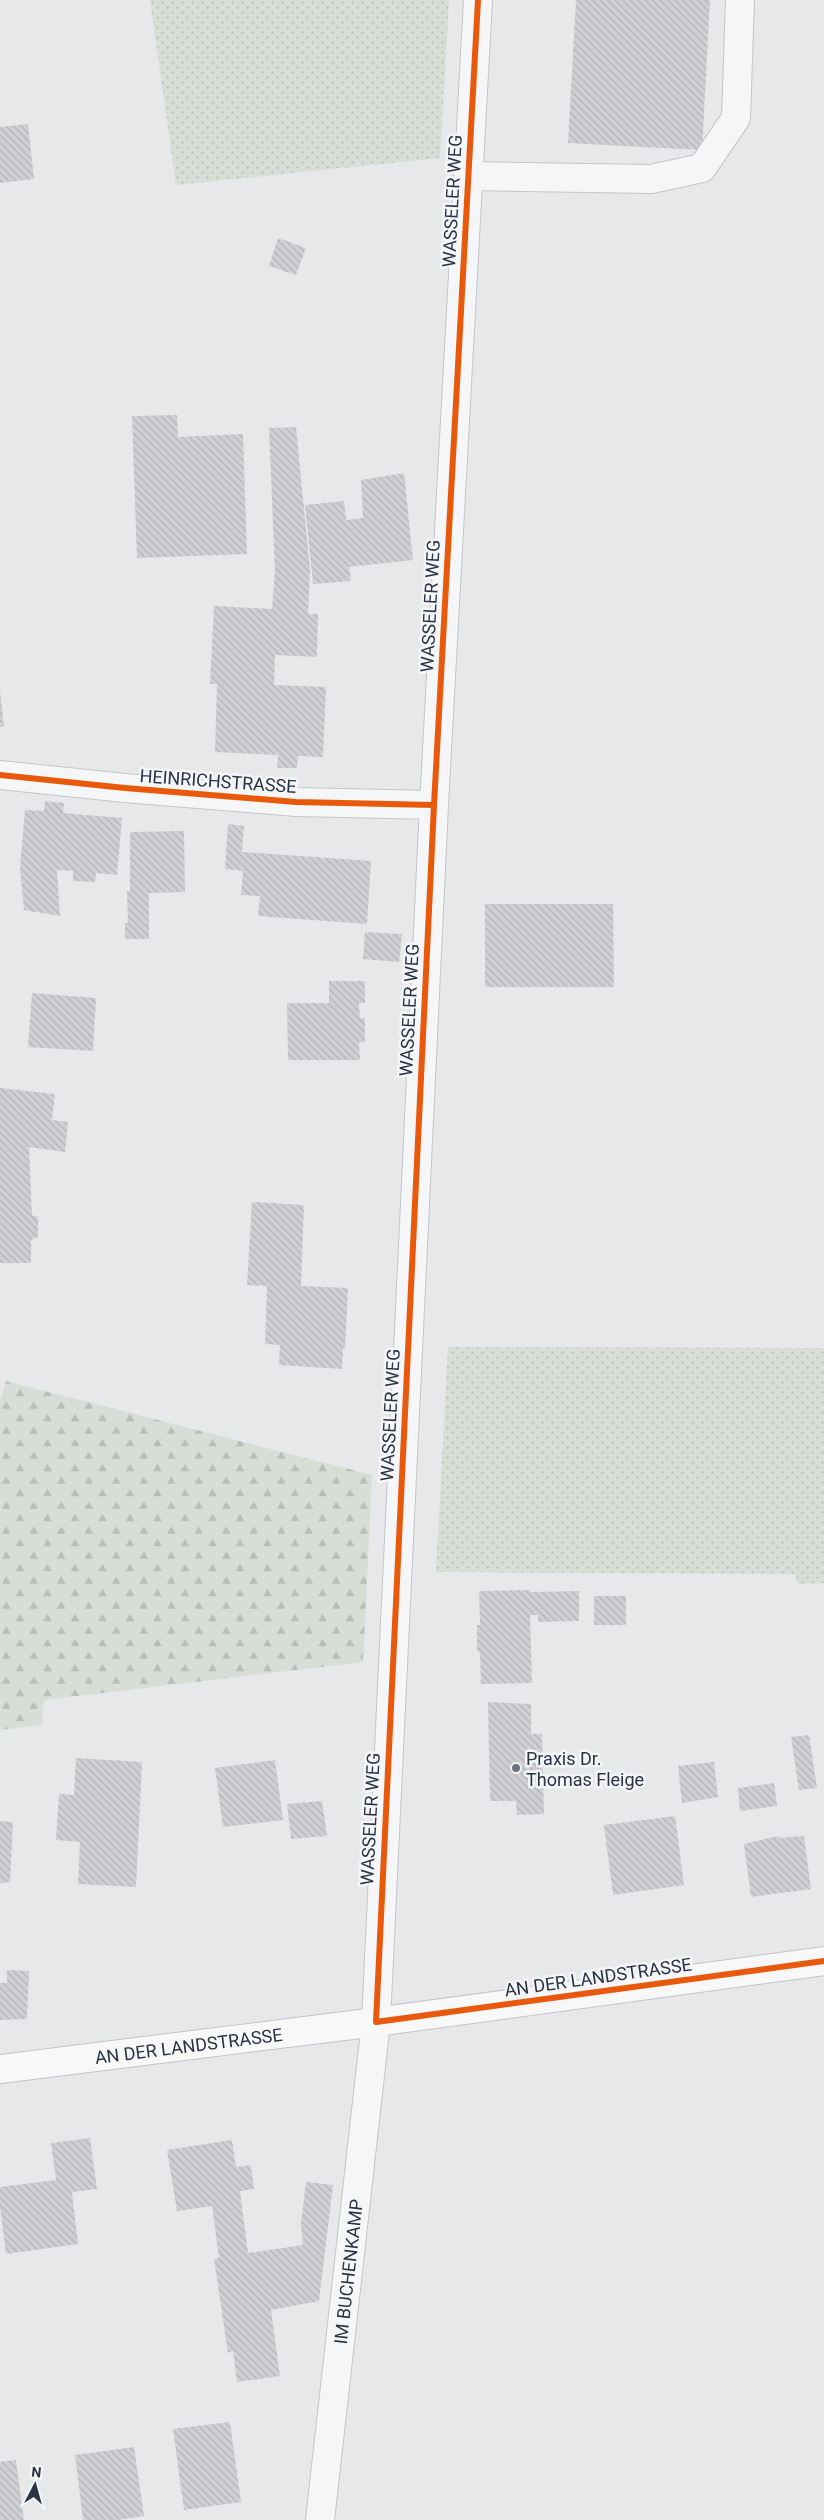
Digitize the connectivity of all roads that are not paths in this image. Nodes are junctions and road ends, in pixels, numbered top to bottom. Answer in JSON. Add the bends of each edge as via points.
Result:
{"nodes":[{"id":1,"x":478,"y":0,"type":"edge"},
{"id":2,"x":740,"y":0,"type":"edge"},
{"id":3,"x":468,"y":176,"type":"junction"},
{"id":4,"x":0,"y":774,"type":"edge"},
{"id":5,"x":434,"y":805,"type":"junction"},
{"id":6,"x":824,"y":1961,"type":"edge"},
{"id":7,"x":376,"y":2022,"type":"junction"},
{"id":8,"x":0,"y":2069,"type":"edge"},
{"id":9,"x":320,"y":2520,"type":"edge"}],
"edges":[{"from":1,"to":3,"type":"street","name":"WASSELER WEG"},
{"from":2,"to":3,"type":"street","via":[[736,118],[702,168],[651,179]]},
{"from":3,"to":5,"type":"street","name":"WASSELER WEG"},
{"from":4,"to":5,"type":"street","name":"HEINRICHSTRASSE","via":[[296,802]]},
{"from":5,"to":7,"type":"street","name":"WASSELER WEG"},
{"from":6,"to":7,"type":"main road","name":"AN DER LANDSTRASSE"},
{"from":7,"to":8,"type":"main road","name":"AN DER LANDSTRASSE"},
{"from":7,"to":9,"type":"street","name":"IM BUCHENKAMP"}]}
